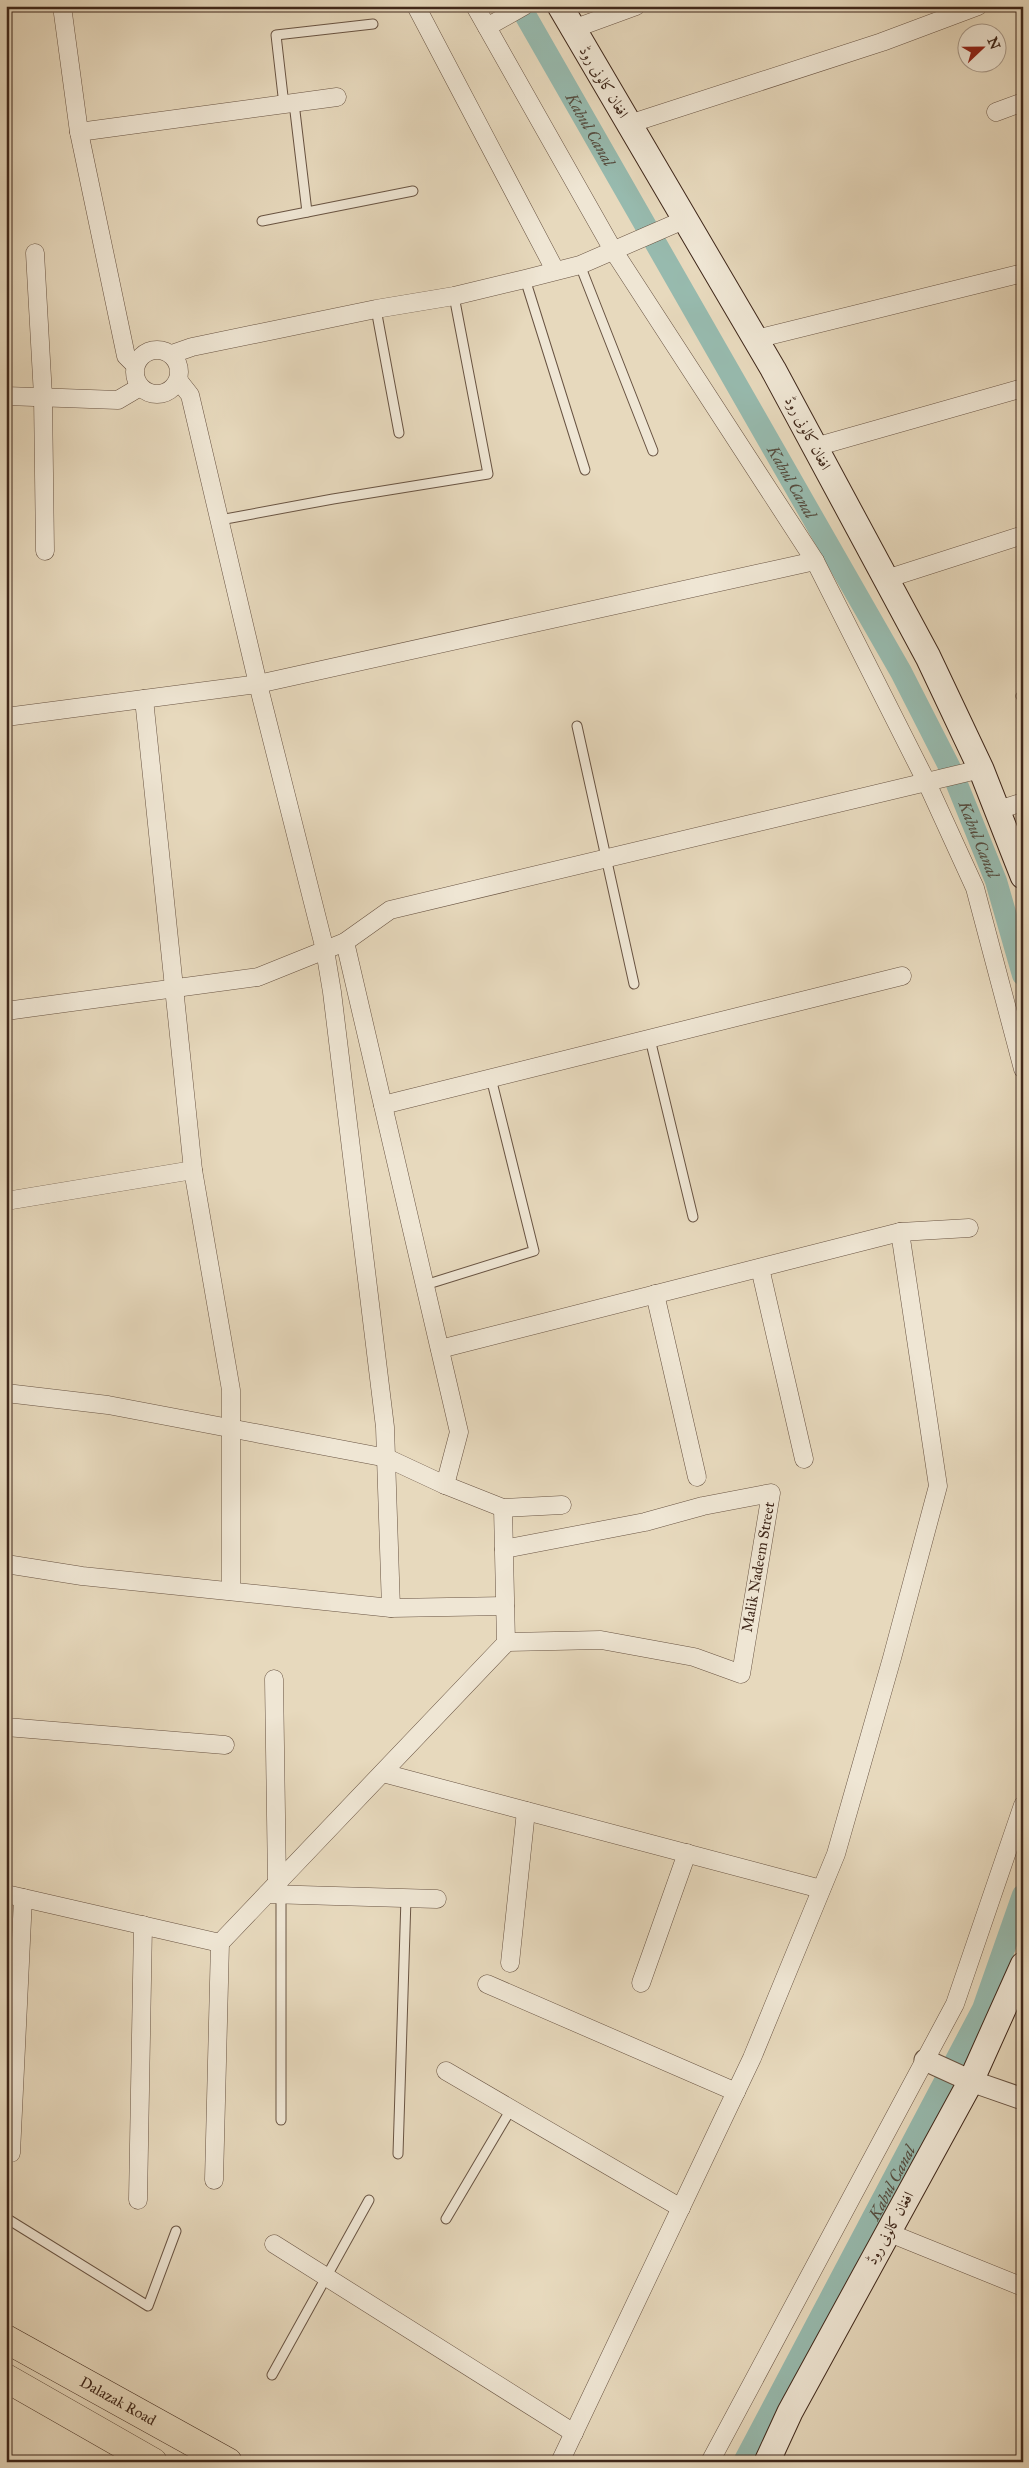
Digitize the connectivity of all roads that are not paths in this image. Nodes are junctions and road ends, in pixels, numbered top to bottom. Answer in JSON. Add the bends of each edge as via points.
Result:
{"nodes":[{"id":1,"x":62,"y":6,"type":"edge"},
{"id":2,"x":416,"y":6,"type":"edge"},
{"id":3,"x":475,"y":6,"type":"edge"},
{"id":4,"x":524,"y":6,"type":"edge"},
{"id":5,"x":560,"y":6,"type":"edge"},
{"id":6,"x":636,"y":6,"type":"edge"},
{"id":7,"x":978,"y":6,"type":"edge"},
{"id":8,"x":373,"y":24,"type":"dead end"},
{"id":9,"x":487,"y":27,"type":"junction"},
{"id":10,"x":573,"y":29,"type":"junction"},
{"id":11,"x":337,"y":97,"type":"dead end"},
{"id":12,"x":1023,"y":102,"type":"edge"},
{"id":13,"x":289,"y":104,"type":"junction"},
{"id":14,"x":996,"y":112,"type":"dead end"},
{"id":15,"x":629,"y":124,"type":"junction"},
{"id":16,"x":80,"y":132,"type":"junction"},
{"id":17,"x":413,"y":191,"type":"dead end"},
{"id":18,"x":307,"y":212,"type":"junction"},
{"id":19,"x":262,"y":221,"type":"dead end"},
{"id":20,"x":679,"y":223,"type":"junction"},
{"id":21,"x":618,"y":248,"type":"junction"},
{"id":22,"x":35,"y":254,"type":"dead end"},
{"id":23,"x":580,"y":265,"type":"junction"},
{"id":24,"x":555,"y":270,"type":"junction"},
{"id":25,"x":1023,"y":273,"type":"edge"},
{"id":26,"x":525,"y":279,"type":"junction"},
{"id":27,"x":454,"y":296,"type":"junction"},
{"id":28,"x":376,"y":308,"type":"junction"},
{"id":29,"x":756,"y":339,"type":"junction"},
{"id":30,"x":172,"y":354,"type":"junction"},
{"id":31,"x":135,"y":365,"type":"junction"},
{"id":32,"x":179,"y":381,"type":"junction"},
{"id":33,"x":140,"y":387,"type":"junction"},
{"id":34,"x":1023,"y":388,"type":"edge"},
{"id":35,"x":6,"y":396,"type":"edge"},
{"id":36,"x":43,"y":396,"type":"junction"},
{"id":37,"x":399,"y":434,"type":"dead end"},
{"id":38,"x":815,"y":446,"type":"junction"},
{"id":39,"x":653,"y":451,"type":"dead end"},
{"id":40,"x":585,"y":470,"type":"dead end"},
{"id":41,"x":220,"y":520,"type":"junction"},
{"id":42,"x":1023,"y":535,"type":"edge"},
{"id":43,"x":45,"y":551,"type":"dead end"},
{"id":44,"x":815,"y":562,"type":"junction"},
{"id":45,"x":886,"y":579,"type":"junction"},
{"id":46,"x":258,"y":684,"type":"junction"},
{"id":47,"x":144,"y":699,"type":"junction"},
{"id":48,"x":6,"y":717,"type":"edge"},
{"id":49,"x":577,"y":726,"type":"dead end"},
{"id":50,"x":976,"y":770,"type":"junction"},
{"id":51,"x":930,"y":783,"type":"junction"},
{"id":52,"x":1023,"y":802,"type":"edge"},
{"id":53,"x":998,"y":810,"type":"junction"},
{"id":54,"x":606,"y":859,"type":"junction"},
{"id":55,"x":1023,"y":876,"type":"edge"},
{"id":56,"x":345,"y":942,"type":"junction"},
{"id":57,"x":325,"y":950,"type":"junction"},
{"id":58,"x":902,"y":976,"type":"dead end"},
{"id":59,"x":634,"y":984,"type":"dead end"},
{"id":60,"x":174,"y":988,"type":"junction"},
{"id":61,"x":6,"y":1010,"type":"edge"},
{"id":62,"x":650,"y":1039,"type":"junction"},
{"id":63,"x":1023,"y":1069,"type":"edge"},
{"id":64,"x":491,"y":1078,"type":"junction"},
{"id":65,"x":383,"y":1105,"type":"junction"},
{"id":66,"x":193,"y":1170,"type":"junction"},
{"id":67,"x":6,"y":1201,"type":"edge"},
{"id":68,"x":693,"y":1217,"type":"dead end"},
{"id":69,"x":969,"y":1228,"type":"dead end"},
{"id":70,"x":900,"y":1232,"type":"junction"},
{"id":71,"x":760,"y":1268,"type":"junction"},
{"id":72,"x":425,"y":1285,"type":"junction"},
{"id":73,"x":654,"y":1294,"type":"junction"},
{"id":74,"x":440,"y":1349,"type":"junction"},
{"id":75,"x":6,"y":1393,"type":"edge"},
{"id":76,"x":231,"y":1428,"type":"junction"},
{"id":77,"x":387,"y":1458,"type":"junction"},
{"id":78,"x":804,"y":1459,"type":"dead end"},
{"id":79,"x":697,"y":1477,"type":"dead end"},
{"id":80,"x":445,"y":1485,"type":"junction"},
{"id":81,"x":562,"y":1505,"type":"dead end"},
{"id":82,"x":503,"y":1508,"type":"junction"},
{"id":83,"x":504,"y":1549,"type":"junction"},
{"id":84,"x":6,"y":1564,"type":"edge"},
{"id":85,"x":231,"y":1591,"type":"junction"},
{"id":86,"x":505,"y":1606,"type":"junction"},
{"id":87,"x":390,"y":1608,"type":"junction"},
{"id":88,"x":506,"y":1642,"type":"junction"},
{"id":89,"x":274,"y":1679,"type":"dead end"},
{"id":90,"x":6,"y":1727,"type":"edge"},
{"id":91,"x":225,"y":1745,"type":"dead end"},
{"id":92,"x":383,"y":1772,"type":"junction"},
{"id":93,"x":1023,"y":1806,"type":"edge"},
{"id":94,"x":526,"y":1811,"type":"junction"},
{"id":95,"x":687,"y":1853,"type":"junction"},
{"id":96,"x":821,"y":1889,"type":"junction"},
{"id":97,"x":275,"y":1890,"type":"junction"},
{"id":98,"x":14,"y":1896,"type":"edge"},
{"id":99,"x":406,"y":1898,"type":"junction"},
{"id":100,"x":437,"y":1898,"type":"dead end"},
{"id":101,"x":143,"y":1925,"type":"junction"},
{"id":102,"x":220,"y":1942,"type":"junction"},
{"id":103,"x":510,"y":1963,"type":"dead end"},
{"id":104,"x":1023,"y":1966,"type":"edge"},
{"id":105,"x":641,"y":1983,"type":"dead end"},
{"id":106,"x":487,"y":1984,"type":"dead end"},
{"id":107,"x":925,"y":2060,"type":"junction"},
{"id":108,"x":446,"y":2071,"type":"dead end"},
{"id":109,"x":971,"y":2081,"type":"junction"},
{"id":110,"x":736,"y":2092,"type":"junction"},
{"id":111,"x":1023,"y":2099,"type":"edge"},
{"id":112,"x":511,"y":2109,"type":"junction"},
{"id":113,"x":281,"y":2120,"type":"dead end"},
{"id":114,"x":11,"y":2153,"type":"dead end"},
{"id":115,"x":398,"y":2154,"type":"dead end"},
{"id":116,"x":214,"y":2180,"type":"dead end"},
{"id":117,"x":138,"y":2200,"type":"dead end"},
{"id":118,"x":368,"y":2200,"type":"dead end"},
{"id":119,"x":681,"y":2208,"type":"junction"},
{"id":120,"x":6,"y":2218,"type":"edge"},
{"id":121,"x":446,"y":2220,"type":"dead end"},
{"id":122,"x":176,"y":2231,"type":"dead end"},
{"id":123,"x":887,"y":2232,"type":"junction"},
{"id":124,"x":274,"y":2244,"type":"dead end"},
{"id":125,"x":327,"y":2278,"type":"junction"},
{"id":126,"x":1023,"y":2287,"type":"edge"},
{"id":127,"x":6,"y":2339,"type":"edge"},
{"id":128,"x":272,"y":2375,"type":"dead end"},
{"id":129,"x":6,"y":2378,"type":"edge"},
{"id":130,"x":574,"y":2433,"type":"junction"},
{"id":131,"x":153,"y":2462,"type":"edge"},
{"id":132,"x":228,"y":2462,"type":"edge"},
{"id":133,"x":560,"y":2462,"type":"edge"},
{"id":134,"x":710,"y":2462,"type":"edge"},
{"id":135,"x":767,"y":2462,"type":"edge"}],
"edges":[{"from":1,"to":16,"type":"street"},
{"from":2,"to":24,"type":"street"},
{"from":3,"to":9,"type":"street"},
{"from":4,"to":9,"type":"street"},
{"from":5,"to":10,"type":"main road","name":"افغان کالونی روڈ"},
{"from":6,"to":10,"type":"street"},
{"from":7,"to":15,"type":"street","via":[[882,42]]},
{"from":8,"to":13,"type":"lane","via":[[276,35]]},
{"from":9,"to":21,"type":"street"},
{"from":10,"to":15,"type":"main road","name":"افغان کالونی روڈ"},
{"from":11,"to":13,"type":"street"},
{"from":12,"to":14,"type":"street"},
{"from":13,"to":16,"type":"street"},
{"from":13,"to":18,"type":"lane"},
{"from":15,"to":20,"type":"main road","name":"افغان کالونی روڈ"},
{"from":16,"to":31,"type":"street","via":[[126,356]]},
{"from":17,"to":18,"type":"lane"},
{"from":18,"to":19,"type":"lane"},
{"from":20,"to":21,"type":"street"},
{"from":20,"to":29,"type":"main road","name":"افغان کالونی روڈ"},
{"from":21,"to":23,"type":"street"},
{"from":21,"to":44,"type":"street"},
{"from":22,"to":36,"type":"street"},
{"from":23,"to":24,"type":"street"},
{"from":23,"to":39,"type":"lane"},
{"from":24,"to":26,"type":"street"},
{"from":25,"to":29,"type":"street"},
{"from":26,"to":27,"type":"street"},
{"from":26,"to":40,"type":"lane"},
{"from":27,"to":28,"type":"street"},
{"from":27,"to":41,"type":"lane","via":[[488,474]]},
{"from":28,"to":30,"type":"street"},
{"from":28,"to":37,"type":"lane"},
{"from":29,"to":38,"type":"main road","name":"افغان کالونی روڈ"},
{"from":30,"to":31,"type":"street","via":[[158,348],[144,353]]},
{"from":30,"to":32,"type":"street","via":[[180,366]]},
{"from":31,"to":33,"type":"street","via":[[135,377]]},
{"from":32,"to":33,"type":"street","via":[[169,392],[154,394]]},
{"from":32,"to":41,"type":"street","via":[[190,395]]},
{"from":33,"to":36,"type":"street","via":[[118,400]]},
{"from":34,"to":38,"type":"street"},
{"from":35,"to":36,"type":"street"},
{"from":36,"to":43,"type":"street"},
{"from":38,"to":45,"type":"main road","name":"افغان کالونی روڈ"},
{"from":41,"to":46,"type":"street"},
{"from":42,"to":45,"type":"street"},
{"from":44,"to":46,"type":"street"},
{"from":44,"to":51,"type":"street"},
{"from":45,"to":50,"type":"main road","name":"افغان کالونی روڈ","via":[[928,657]]},
{"from":46,"to":47,"type":"street"},
{"from":46,"to":57,"type":"street"},
{"from":47,"to":48,"type":"street"},
{"from":47,"to":60,"type":"street"},
{"from":49,"to":54,"type":"lane"},
{"from":50,"to":51,"type":"street"},
{"from":50,"to":53,"type":"main road","name":"افغان کالونی روڈ"},
{"from":51,"to":54,"type":"street"},
{"from":51,"to":63,"type":"street","via":[[975,888]]},
{"from":52,"to":53,"type":"street"},
{"from":53,"to":55,"type":"main road","name":"افغان کالونی روڈ"},
{"from":54,"to":56,"type":"street","via":[[390,910]]},
{"from":54,"to":59,"type":"lane"},
{"from":56,"to":57,"type":"street"},
{"from":56,"to":65,"type":"street"},
{"from":57,"to":60,"type":"street","via":[[258,977]]},
{"from":57,"to":77,"type":"street"},
{"from":58,"to":62,"type":"street"},
{"from":60,"to":61,"type":"street"},
{"from":60,"to":66,"type":"street"},
{"from":62,"to":64,"type":"street"},
{"from":62,"to":68,"type":"lane"},
{"from":64,"to":65,"type":"street"},
{"from":64,"to":72,"type":"lane","via":[[534,1251]]},
{"from":65,"to":72,"type":"street"},
{"from":66,"to":67,"type":"street"},
{"from":66,"to":76,"type":"street","via":[[231,1390]]},
{"from":69,"to":70,"type":"street"},
{"from":70,"to":71,"type":"street"},
{"from":70,"to":96,"type":"street","via":[[938,1486],[836,1854]]},
{"from":71,"to":73,"type":"street"},
{"from":71,"to":78,"type":"street"},
{"from":72,"to":74,"type":"street"},
{"from":73,"to":74,"type":"street"},
{"from":73,"to":79,"type":"street"},
{"from":74,"to":80,"type":"street","via":[[459,1432]]},
{"from":75,"to":76,"type":"street","via":[[108,1405]]},
{"from":76,"to":77,"type":"street"},
{"from":76,"to":85,"type":"street"},
{"from":77,"to":80,"type":"street"},
{"from":77,"to":87,"type":"street"},
{"from":80,"to":82,"type":"street"},
{"from":81,"to":82,"type":"street"},
{"from":82,"to":83,"type":"street"},
{"from":83,"to":86,"type":"street"},
{"from":83,"to":88,"type":"street","name":"Malik Nadeem Street","via":[[645,1522],[703,1506],[771,1493],[741,1674],[694,1658],[601,1640]]},
{"from":84,"to":85,"type":"street","via":[[82,1576]]},
{"from":85,"to":87,"type":"street"},
{"from":86,"to":87,"type":"street"},
{"from":86,"to":88,"type":"street"},
{"from":88,"to":92,"type":"street"},
{"from":89,"to":97,"type":"street"},
{"from":90,"to":91,"type":"street"},
{"from":92,"to":94,"type":"street"},
{"from":92,"to":97,"type":"street"},
{"from":93,"to":107,"type":"street","via":[[955,2004]]},
{"from":94,"to":95,"type":"street"},
{"from":94,"to":103,"type":"street"},
{"from":95,"to":96,"type":"street"},
{"from":95,"to":105,"type":"street"},
{"from":96,"to":110,"type":"street"},
{"from":97,"to":99,"type":"street"},
{"from":97,"to":102,"type":"street"},
{"from":97,"to":113,"type":"lane"},
{"from":98,"to":101,"type":"street"},
{"from":98,"to":114,"type":"street"},
{"from":99,"to":100,"type":"street"},
{"from":99,"to":115,"type":"lane"},
{"from":101,"to":102,"type":"street"},
{"from":101,"to":117,"type":"street"},
{"from":102,"to":116,"type":"street"},
{"from":104,"to":109,"type":"main road","name":"افغان کالونی روڈ"},
{"from":106,"to":110,"type":"street"},
{"from":107,"to":109,"type":"street"},
{"from":107,"to":134,"type":"street"},
{"from":108,"to":112,"type":"street"},
{"from":109,"to":111,"type":"street"},
{"from":109,"to":123,"type":"main road","name":"افغان کالونی روڈ"},
{"from":110,"to":119,"type":"street"},
{"from":112,"to":119,"type":"street"},
{"from":112,"to":121,"type":"lane"},
{"from":118,"to":125,"type":"lane"},
{"from":119,"to":130,"type":"street"},
{"from":120,"to":122,"type":"lane","via":[[148,2306]]},
{"from":123,"to":126,"type":"street"},
{"from":123,"to":135,"type":"main road","name":"افغان کالونی روڈ","via":[[790,2412]]},
{"from":124,"to":125,"type":"street"},
{"from":125,"to":128,"type":"lane"},
{"from":125,"to":130,"type":"street"},
{"from":127,"to":132,"type":"main road","name":"Dalazak Road"},
{"from":129,"to":131,"type":"main road"},
{"from":130,"to":133,"type":"street"}]}
